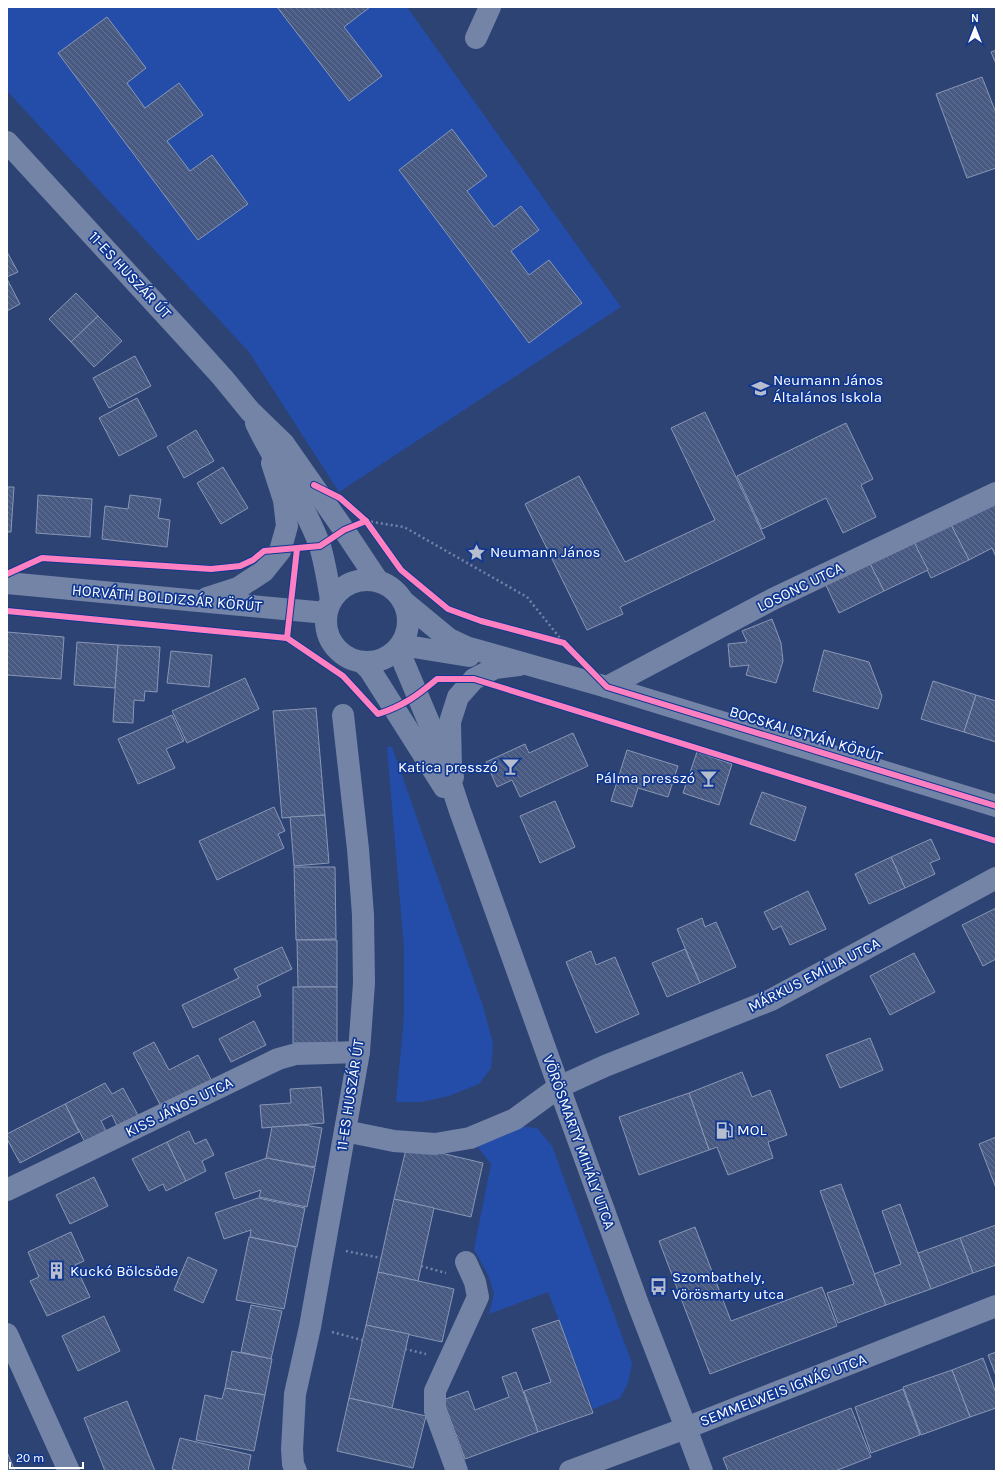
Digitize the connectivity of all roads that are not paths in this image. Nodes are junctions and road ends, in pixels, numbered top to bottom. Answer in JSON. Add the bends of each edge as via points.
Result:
{"nodes":[{"id":1,"x":490,"y":7,"type":"edge"},
{"id":2,"x":476,"y":38,"type":"dead end"},
{"id":3,"x":7,"y":142,"type":"edge"},
{"id":4,"x":250,"y":411,"type":"junction"},
{"id":5,"x":266,"y":446,"type":"junction"},
{"id":6,"x":996,"y":493,"type":"edge"},
{"id":7,"x":378,"y":581,"type":"junction"},
{"id":8,"x":7,"y":583,"type":"edge"},
{"id":9,"x":198,"y":601,"type":"junction"},
{"id":10,"x":403,"y":601,"type":"junction"},
{"id":11,"x":329,"y":606,"type":"junction"},
{"id":12,"x":400,"y":647,"type":"junction"},
{"id":13,"x":362,"y":662,"type":"junction"},
{"id":14,"x":526,"y":664,"type":"junction"},
{"id":15,"x":608,"y":687,"type":"junction"},
{"id":16,"x":343,"y":716,"type":"dead end"},
{"id":17,"x":996,"y":806,"type":"edge"},
{"id":18,"x":460,"y":811,"type":"junction"},
{"id":19,"x":996,"y":878,"type":"edge"},
{"id":20,"x":359,"y":1052,"type":"junction"},
{"id":21,"x":559,"y":1087,"type":"junction"},
{"id":22,"x":345,"y":1131,"type":"junction"},
{"id":23,"x":7,"y":1190,"type":"edge"},
{"id":24,"x":466,"y":1262,"type":"dead end"},
{"id":25,"x":996,"y":1306,"type":"edge"},
{"id":26,"x":7,"y":1334,"type":"edge"},
{"id":27,"x":686,"y":1428,"type":"junction"},
{"id":28,"x":69,"y":1471,"type":"edge"},
{"id":29,"x":296,"y":1471,"type":"edge"},
{"id":30,"x":457,"y":1471,"type":"edge"},
{"id":31,"x":570,"y":1471,"type":"edge"},
{"id":32,"x":702,"y":1471,"type":"edge"}],
"edges":[{"from":1,"to":2,"type":"street"},
{"from":3,"to":4,"type":"main road","name":"11-ES HUSZÁR ÚT","via":[[186,336]]},
{"from":4,"to":5,"type":"main road","name":"11-ES HUSZÁR ÚT"},
{"from":4,"to":7,"type":"main road","name":"11-ES HUSZÁR ÚT","via":[[284,444]]},
{"from":5,"to":9,"type":"street","via":[[284,500],[286,526],[280,551],[264,571],[238,588]]},
{"from":5,"to":11,"type":"main road","name":"11-ES HUSZÁR ÚT","via":[[307,515],[320,546]]},
{"from":6,"to":15,"type":"street","name":"LOSONC UTCA","via":[[773,599]]},
{"from":7,"to":10,"type":"main road","via":[[398,593]]},
{"from":7,"to":11,"type":"main road","via":[[356,581],[342,588]]},
{"from":8,"to":9,"type":"street","name":"HORVÁTH BOLDIZSÁR KÖRÚT"},
{"from":9,"to":11,"type":"street","name":"HORVÁTH BOLDIZSÁR KÖRÚT"},
{"from":10,"to":12,"type":"main road","via":[[408,617],[407,632]]},
{"from":10,"to":14,"type":"street","name":"BOCSKAI ISTVÁN KÖRÚT","via":[[449,639],[466,647]]},
{"from":11,"to":13,"type":"main road","via":[[325,620],[327,633],[334,647],[349,658]]},
{"from":12,"to":13,"type":"main road","via":[[389,657]]},
{"from":12,"to":14,"type":"street","name":"BOCSKAI ISTVÁN KÖRÚT"},
{"from":12,"to":18,"type":"main road","via":[[438,744]]},
{"from":13,"to":18,"type":"main road","via":[[370,670]]},
{"from":14,"to":15,"type":"street","name":"BOCSKAI ISTVÁN KÖRÚT"},
{"from":14,"to":18,"type":"street","via":[[495,668],[471,681],[458,697],[450,722],[451,768]]},
{"from":15,"to":17,"type":"street","name":"BOCSKAI ISTVÁN KÖRÚT"},
{"from":16,"to":20,"type":"street","name":"11-ES HUSZÁR ÚT","via":[[363,915],[364,982]]},
{"from":18,"to":21,"type":"main road","name":"VÖRÖSMARTY MIHÁLY UTCA"},
{"from":19,"to":21,"type":"street","name":"MÁRKUS EMÍLIA UTCA","via":[[771,1000]]},
{"from":20,"to":22,"type":"street","name":"11-ES HUSZÁR ÚT"},
{"from":20,"to":23,"type":"street","name":"KISS JÁNOS UTCA","via":[[296,1054],[278,1059]]},
{"from":21,"to":22,"type":"street","name":"MÁRKUS EMÍLIA UTCA","via":[[515,1119],[470,1138],[435,1144],[394,1141]]},
{"from":21,"to":27,"type":"main road","name":"VÖRÖSMARTY MIHÁLY UTCA"},
{"from":22,"to":29,"type":"street","name":"11-ES HUSZÁR ÚT","via":[[310,1327],[295,1394],[292,1449]]},
{"from":24,"to":30,"type":"street","via":[[475,1282],[478,1297],[435,1391],[434,1400],[435,1411]]},
{"from":25,"to":27,"type":"street","name":"SEMMELWEIS IGNÁC UTCA"},
{"from":26,"to":28,"type":"street"},
{"from":27,"to":31,"type":"main road","name":"SEMMELWEIS IGNÁC UTCA"},
{"from":27,"to":32,"type":"street","name":"VÖRÖSMARTY MIHÁLY UTCA"}]}
